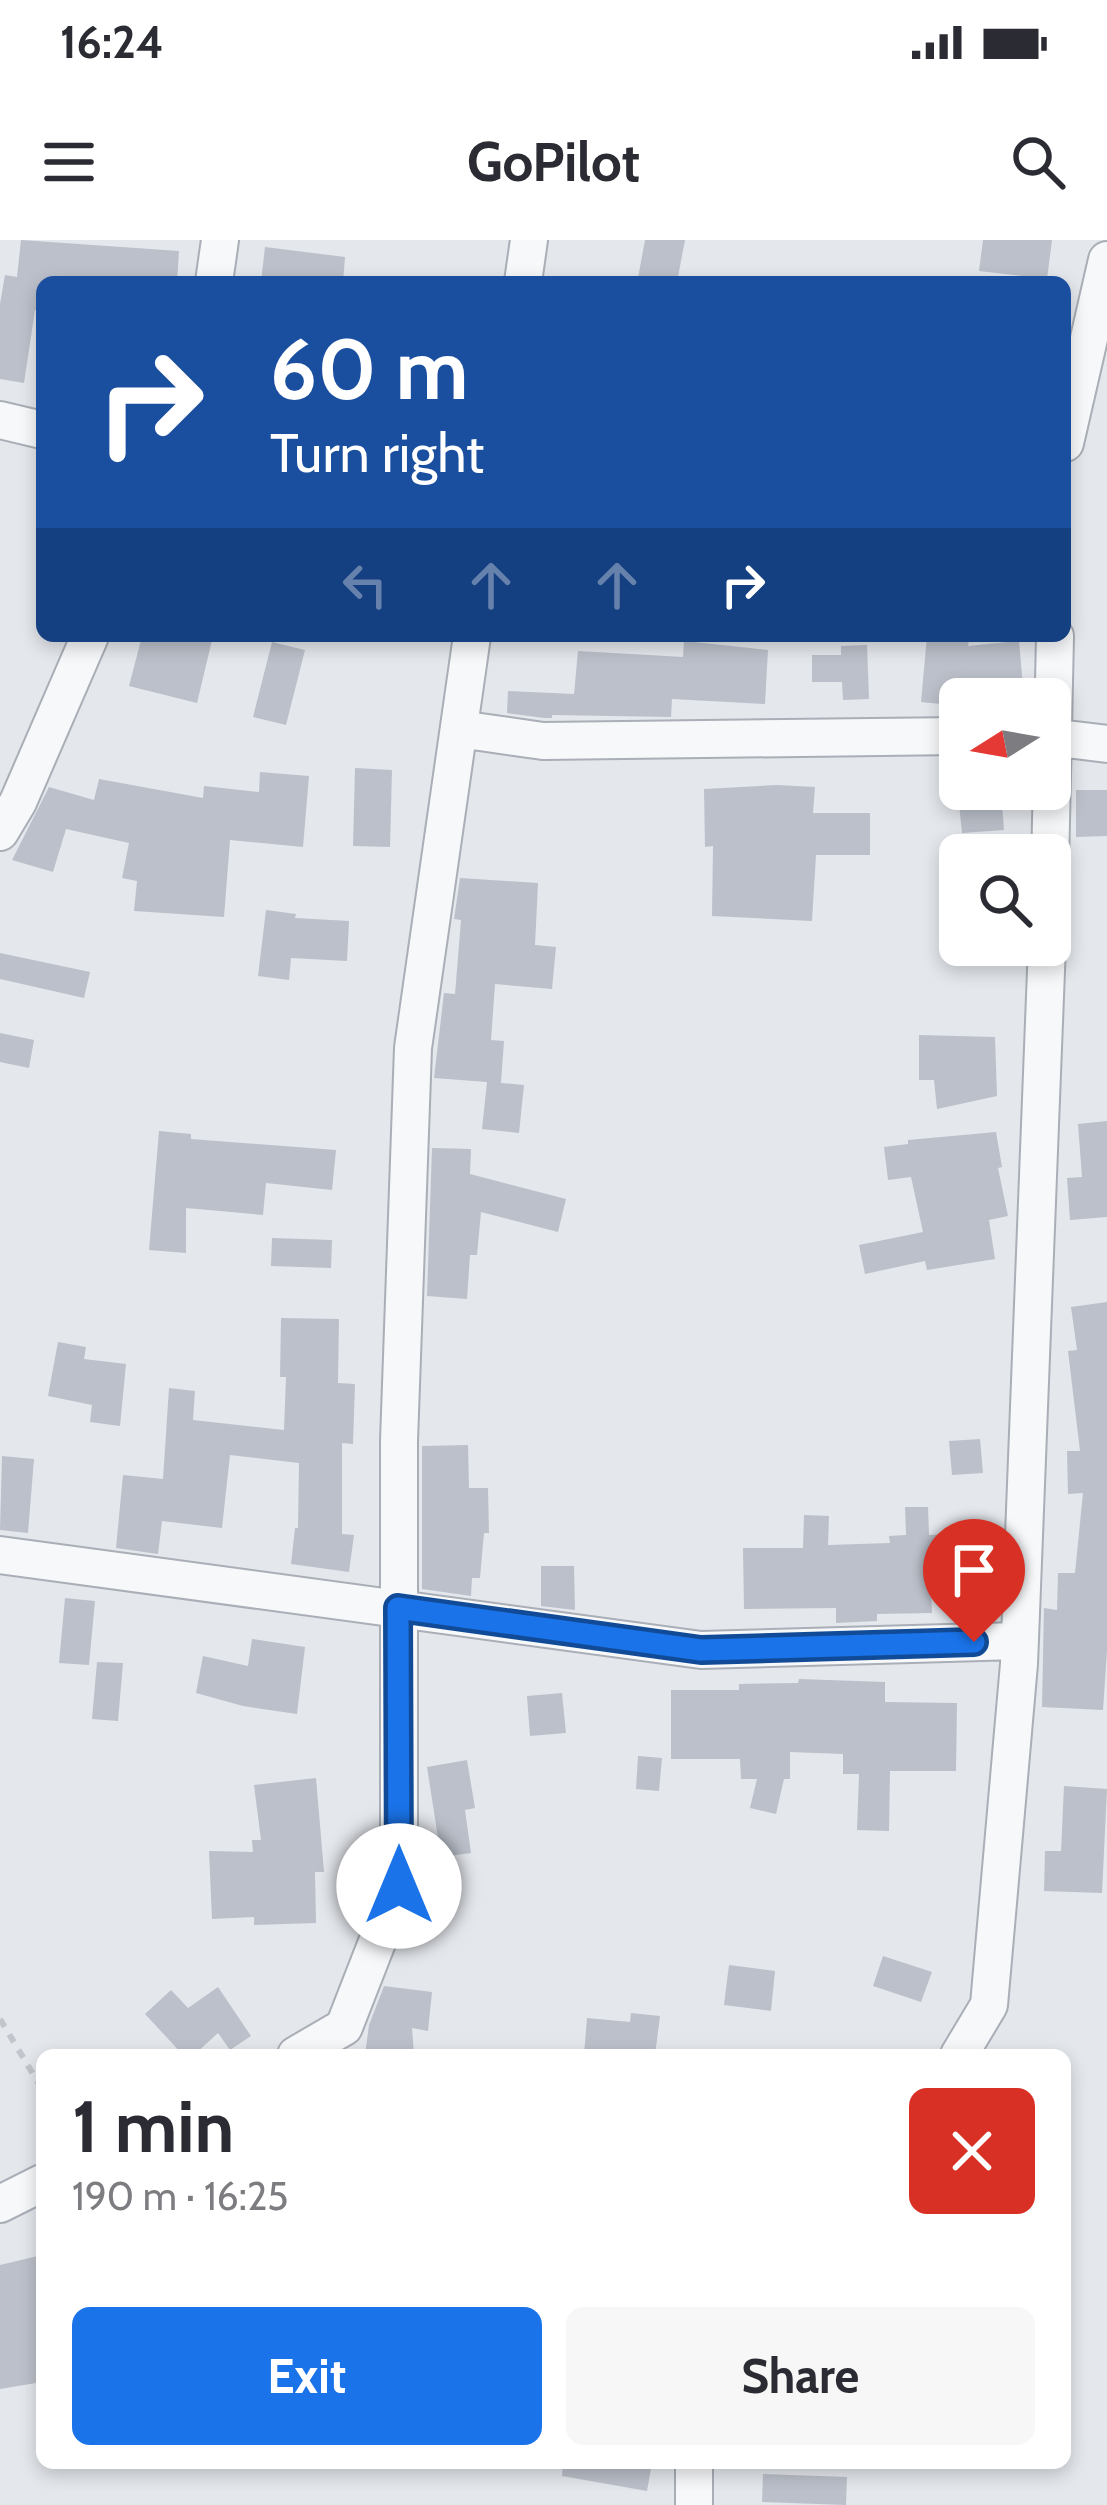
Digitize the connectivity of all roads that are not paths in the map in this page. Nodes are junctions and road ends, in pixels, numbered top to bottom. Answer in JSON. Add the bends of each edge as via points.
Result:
{"nodes":[{"id":1,"x":220,"y":240,"type":"edge"},
{"id":2,"x":529,"y":240,"type":"edge"},
{"id":3,"x":1107,"y":260,"type":"edge"},
{"id":4,"x":215,"y":276,"type":"edge"},
{"id":5,"x":524,"y":276,"type":"edge"},
{"id":6,"x":1071,"y":416,"type":"edge"},
{"id":7,"x":0,"y":420,"type":"edge"},
{"id":8,"x":36,"y":429,"type":"edge"},
{"id":9,"x":87,"y":642,"type":"edge"},
{"id":10,"x":471,"y":642,"type":"edge"},
{"id":11,"x":1055,"y":642,"type":"edge"},
{"id":12,"x":1054,"y":678,"type":"edge"},
{"id":13,"x":459,"y":729,"type":"junction"},
{"id":14,"x":939,"y":736,"type":"edge"},
{"id":15,"x":1071,"y":739,"type":"edge"},
{"id":16,"x":1107,"y":744,"type":"edge"},
{"id":17,"x":0,"y":832,"type":"edge"},
{"id":18,"x":1046,"y":966,"type":"edge"},
{"id":19,"x":0,"y":1556,"type":"edge"},
{"id":20,"x":398,"y":1608,"type":"junction"},
{"id":21,"x":1020,"y":1641,"type":"junction"},
{"id":22,"x":306,"y":2049,"type":"edge"},
{"id":23,"x":962,"y":2049,"type":"edge"},
{"id":24,"x":36,"y":2186,"type":"edge"},
{"id":25,"x":0,"y":2204,"type":"edge"},
{"id":26,"x":694,"y":2469,"type":"edge"},
{"id":27,"x":694,"y":2505,"type":"edge"}],
"edges":[{"from":1,"to":4,"type":"street"},
{"from":2,"to":5,"type":"street"},
{"from":3,"to":6,"type":"street"},
{"from":7,"to":8,"type":"street"},
{"from":9,"to":17,"type":"street"},
{"from":10,"to":13,"type":"street"},
{"from":11,"to":12,"type":"street"},
{"from":13,"to":14,"type":"street","via":[[543,741]]},
{"from":13,"to":20,"type":"street","via":[[413,1048]]},
{"from":15,"to":16,"type":"street"},
{"from":18,"to":21,"type":"street"},
{"from":19,"to":20,"type":"street"},
{"from":20,"to":21,"type":"street","via":[[701,1650]]},
{"from":20,"to":22,"type":"street","via":[[399,1886],[344,2027]]},
{"from":21,"to":23,"type":"street","via":[[989,2005]]},
{"from":24,"to":25,"type":"street"},
{"from":26,"to":27,"type":"street"}]}
